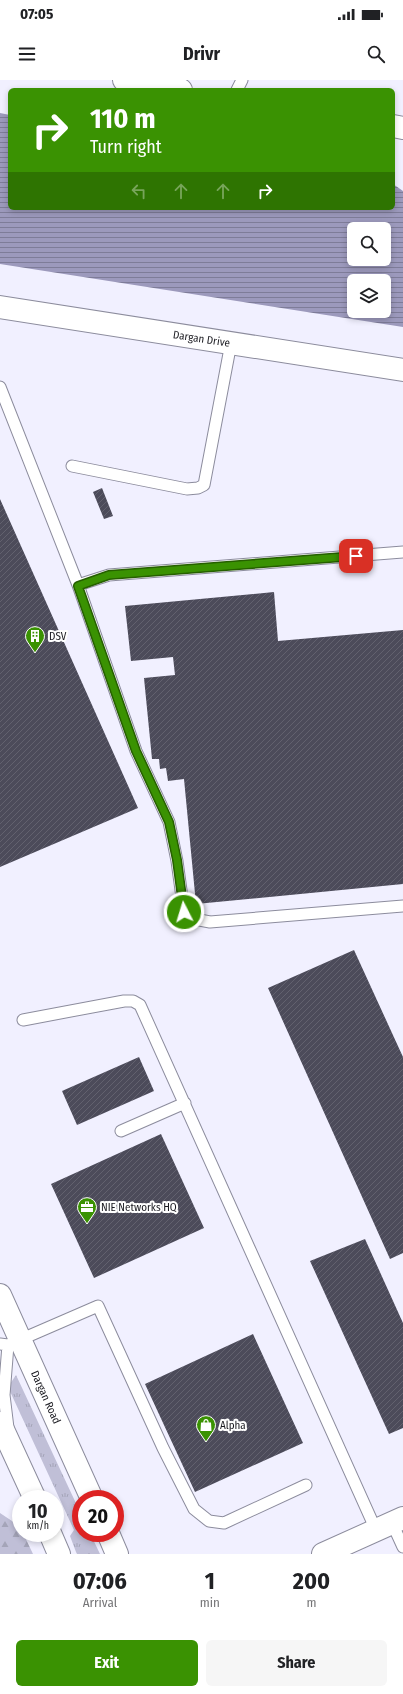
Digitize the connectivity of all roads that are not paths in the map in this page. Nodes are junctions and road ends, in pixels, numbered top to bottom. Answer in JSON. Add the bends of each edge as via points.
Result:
{"nodes":[{"id":1,"x":124,"y":80,"type":"edge"},
{"id":2,"x":170,"y":88,"type":"edge"},
{"id":3,"x":0,"y":308,"type":"edge"},
{"id":4,"x":231,"y":343,"type":"junction"},
{"id":5,"x":403,"y":370,"type":"edge"},
{"id":6,"x":0,"y":387,"type":"edge"},
{"id":7,"x":72,"y":466,"type":"dead end"},
{"id":8,"x":403,"y":552,"type":"edge"},
{"id":9,"x":78,"y":586,"type":"junction"},
{"id":10,"x":403,"y":906,"type":"edge"},
{"id":11,"x":23,"y":1020,"type":"dead end"},
{"id":12,"x":185,"y":1103,"type":"junction"},
{"id":13,"x":121,"y":1131,"type":"dead end"},
{"id":14,"x":0,"y":1295,"type":"edge"},
{"id":15,"x":10,"y":1343,"type":"edge"},
{"id":16,"x":0,"y":1423,"type":"edge"},
{"id":17,"x":11,"y":1448,"type":"junction"},
{"id":18,"x":306,"y":1485,"type":"dead end"},
{"id":19,"x":30,"y":1490,"type":"edge"},
{"id":20,"x":87,"y":1490,"type":"edge"},
{"id":21,"x":390,"y":1524,"type":"edge"},
{"id":22,"x":54,"y":1542,"type":"edge"},
{"id":23,"x":112,"y":1542,"type":"edge"},
{"id":24,"x":403,"y":1547,"type":"edge"},
{"id":25,"x":60,"y":1554,"type":"edge"},
{"id":26,"x":117,"y":1554,"type":"edge"},
{"id":27,"x":323,"y":1554,"type":"edge"}],
"edges":[{"from":1,"to":2,"type":"street"},
{"from":3,"to":4,"type":"street","name":"Dargan Drive"},
{"from":4,"to":5,"type":"street","name":"Dargan Drive"},
{"from":4,"to":7,"type":"lane","via":[[204,485],[187,489]]},
{"from":6,"to":9,"type":"lane"},
{"from":8,"to":9,"type":"lane","via":[[109,575]]},
{"from":9,"to":10,"type":"lane","via":[[136,751],[169,822],[184,912],[189,918],[210,922]]},
{"from":11,"to":12,"type":"lane","via":[[124,1000],[140,1004]]},
{"from":12,"to":13,"type":"lane"},
{"from":12,"to":21,"type":"lane"},
{"from":14,"to":15,"type":"street","name":"Dargan Road"},
{"from":15,"to":17,"type":"lane","via":[[4,1395]]},
{"from":15,"to":18,"type":"lane","via":[[98,1306],[194,1509],[209,1520],[224,1523]]},
{"from":15,"to":20,"type":"street","name":"Dargan Road"},
{"from":16,"to":17,"type":"street"},
{"from":17,"to":19,"type":"street"},
{"from":21,"to":24,"type":"lane"},
{"from":21,"to":27,"type":"street"},
{"from":22,"to":25,"type":"street"},
{"from":23,"to":26,"type":"street"}]}
